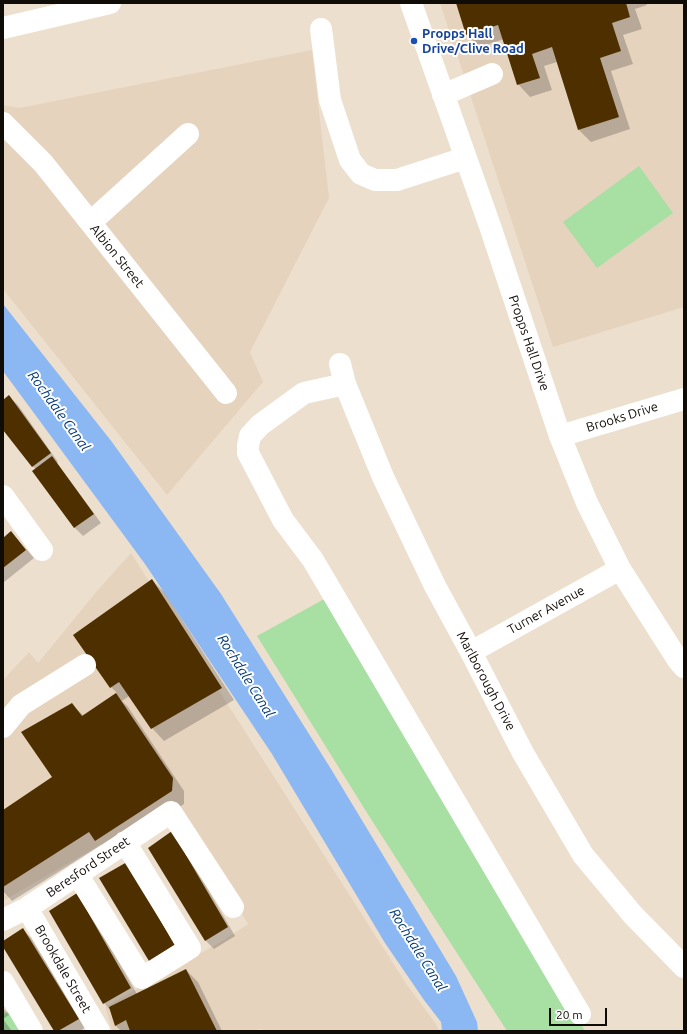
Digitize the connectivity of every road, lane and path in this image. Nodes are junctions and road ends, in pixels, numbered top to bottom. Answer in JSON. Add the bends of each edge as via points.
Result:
{"nodes":[{"id":1,"x":110,"y":3,"type":"edge"},
{"id":2,"x":411,"y":3,"type":"edge"},
{"id":3,"x":62,"y":8,"type":"edge"},
{"id":4,"x":3,"y":28,"type":"edge"},
{"id":5,"x":321,"y":29,"type":"dead end"},
{"id":6,"x":492,"y":74,"type":"dead end"},
{"id":7,"x":443,"y":95,"type":"junction"},
{"id":8,"x":3,"y":123,"type":"edge"},
{"id":9,"x":188,"y":134,"type":"dead end"},
{"id":10,"x":465,"y":158,"type":"junction"},
{"id":11,"x":90,"y":222,"type":"junction"},
{"id":12,"x":226,"y":393,"type":"dead end"},
{"id":13,"x":684,"y":399,"type":"edge"},
{"id":14,"x":560,"y":436,"type":"junction"},
{"id":15,"x":3,"y":496,"type":"edge"},
{"id":16,"x":42,"y":550,"type":"dead end"},
{"id":17,"x":620,"y":568,"type":"junction"},
{"id":18,"x":471,"y":652,"type":"junction"},
{"id":19,"x":85,"y":665,"type":"dead end"},
{"id":20,"x":684,"y":667,"type":"edge"},
{"id":21,"x":3,"y":727,"type":"edge"},
{"id":22,"x":125,"y":842,"type":"junction"},
{"id":23,"x":77,"y":874,"type":"junction"},
{"id":24,"x":233,"y":907,"type":"dead end"},
{"id":25,"x":27,"y":908,"type":"junction"},
{"id":26,"x":3,"y":920,"type":"edge"},
{"id":27,"x":684,"y":967,"type":"edge"},
{"id":28,"x":3,"y":982,"type":"edge"},
{"id":29,"x":580,"y":1014,"type":"dead end"},
{"id":30,"x":32,"y":1031,"type":"edge"},
{"id":31,"x":99,"y":1031,"type":"edge"}],
"edges":[{"from":1,"to":3,"type":"street"},
{"from":2,"to":7,"type":"street","name":"Propps Hall Drive"},
{"from":3,"to":4,"type":"street"},
{"from":5,"to":10,"type":"street","via":[[330,100],[350,160],[361,174],[375,180],[397,180]]},
{"from":6,"to":7,"type":"street"},
{"from":7,"to":10,"type":"street","name":"Propps Hall Drive"},
{"from":8,"to":11,"type":"street","name":"Albion Street","via":[[43,163]]},
{"from":9,"to":11,"type":"street"},
{"from":10,"to":14,"type":"street","name":"Propps Hall Drive"},
{"from":11,"to":12,"type":"street","name":"Albion Street"},
{"from":13,"to":14,"type":"street","name":"Brooks Drive"},
{"from":14,"to":17,"type":"street","name":"Propps Hall Drive","via":[[587,503]]},
{"from":15,"to":16,"type":"street"},
{"from":17,"to":18,"type":"street","name":"Turner Avenue"},
{"from":17,"to":20,"type":"street","name":"Propps Hall Drive"},
{"from":18,"to":27,"type":"street","name":"Marlborough Drive","via":[[523,753],[583,855],[633,915]]},
{"from":18,"to":29,"type":"street","name":"Marlborough Drive","via":[[382,478],[342,374],[304,393],[260,425],[250,436],[248,453],[283,520],[313,560]]},
{"from":19,"to":21,"type":"street","via":[[21,705]]},
{"from":22,"to":23,"type":"street","name":"Beresford Street"},
{"from":22,"to":23,"type":"street","via":[[190,948],[142,978]]},
{"from":22,"to":24,"type":"street","name":"Beresford Street","via":[[171,812]]},
{"from":23,"to":25,"type":"street","name":"Beresford Street"},
{"from":25,"to":26,"type":"street","name":"Beresford Street"},
{"from":25,"to":31,"type":"street","name":"Brookdale Street"},
{"from":28,"to":30,"type":"street"}]}
